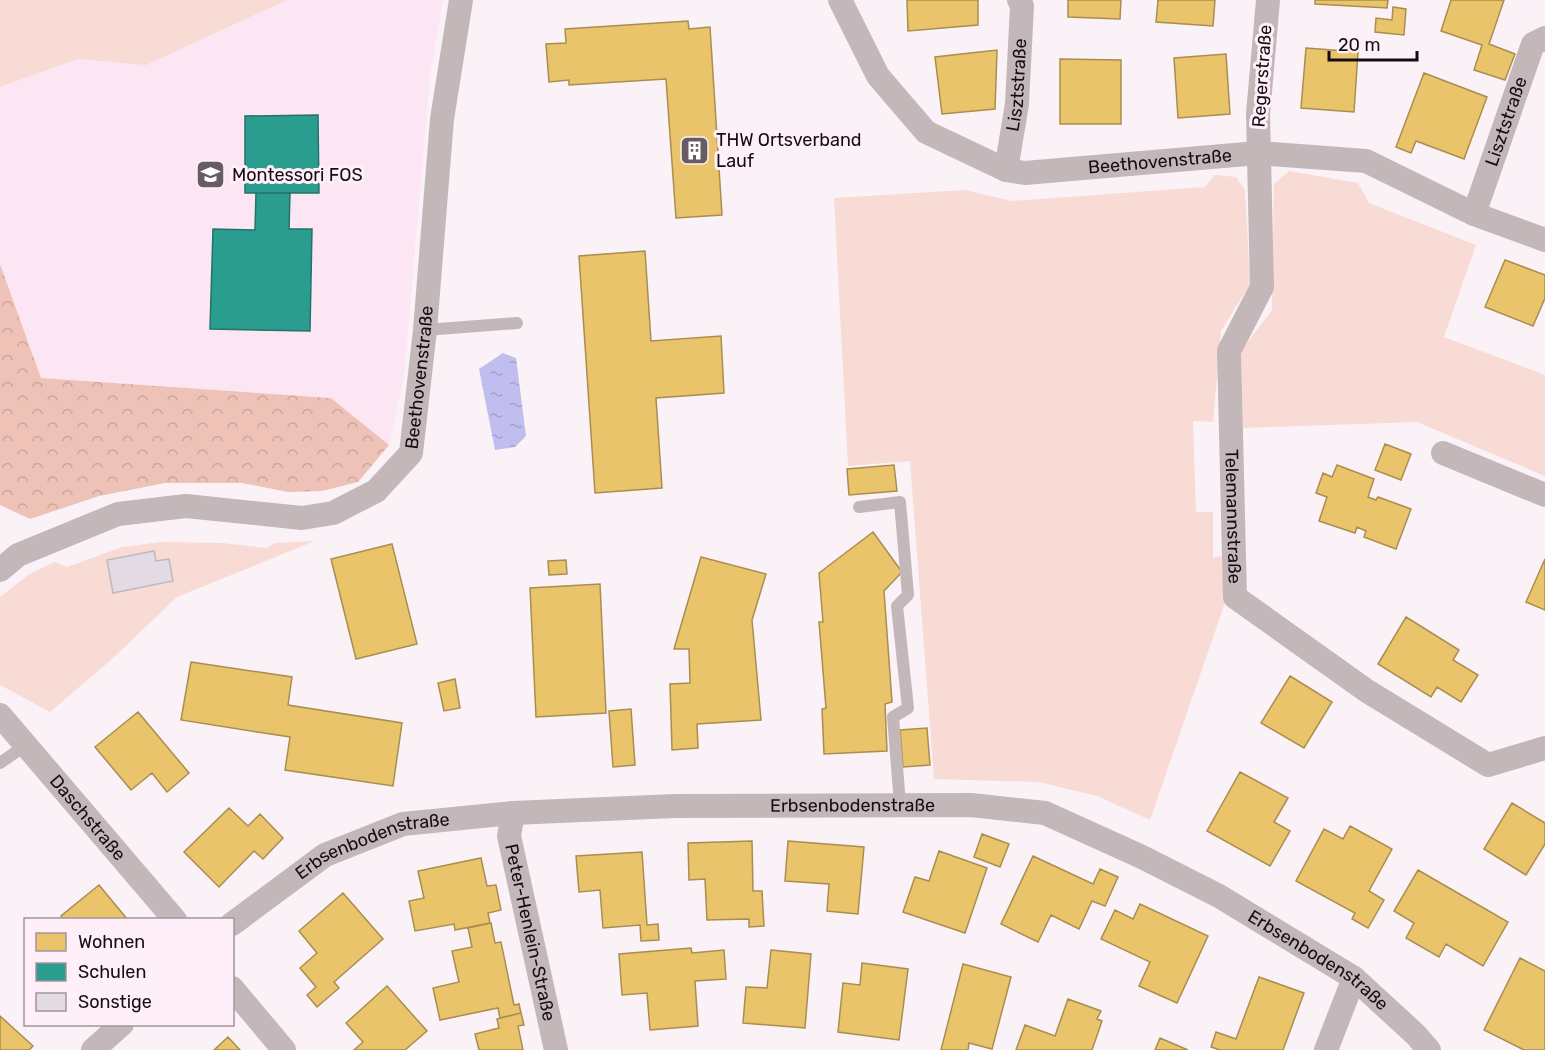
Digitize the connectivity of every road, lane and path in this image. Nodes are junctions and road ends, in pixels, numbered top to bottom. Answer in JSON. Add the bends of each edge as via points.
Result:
{"nodes":[{"id":1,"x":461,"y":0,"type":"edge"},
{"id":2,"x":840,"y":0,"type":"edge"},
{"id":3,"x":1019,"y":0,"type":"edge"},
{"id":4,"x":1268,"y":0,"type":"edge"},
{"id":5,"x":1545,"y":38,"type":"edge"},
{"id":6,"x":1258,"y":153,"type":"junction"},
{"id":7,"x":1006,"y":170,"type":"junction"},
{"id":8,"x":1474,"y":214,"type":"junction"},
{"id":9,"x":1545,"y":240,"type":"edge"},
{"id":10,"x":517,"y":322,"type":"dead end"},
{"id":11,"x":425,"y":330,"type":"junction"},
{"id":12,"x":1443,"y":453,"type":"dead end"},
{"id":13,"x":1545,"y":495,"type":"edge"},
{"id":14,"x":858,"y":507,"type":"dead end"},
{"id":15,"x":0,"y":570,"type":"edge"},
{"id":16,"x":0,"y":715,"type":"edge"},
{"id":17,"x":26,"y":745,"type":"junction"},
{"id":18,"x":1545,"y":748,"type":"edge"},
{"id":19,"x":0,"y":763,"type":"edge"},
{"id":20,"x":900,"y":804,"type":"junction"},
{"id":21,"x":513,"y":813,"type":"junction"},
{"id":22,"x":173,"y":918,"type":"edge"},
{"id":23,"x":234,"y":923,"type":"edge"},
{"id":24,"x":1354,"y":978,"type":"junction"},
{"id":25,"x":234,"y":990,"type":"edge"},
{"id":26,"x":120,"y":1026,"type":"edge"},
{"id":27,"x":93,"y":1050,"type":"edge"},
{"id":28,"x":284,"y":1050,"type":"edge"},
{"id":29,"x":556,"y":1050,"type":"edge"},
{"id":30,"x":1326,"y":1050,"type":"edge"},
{"id":31,"x":1429,"y":1050,"type":"edge"}],
"edges":[{"from":1,"to":11,"type":"street","name":"Beethovenstraße","via":[[442,119]]},
{"from":2,"to":7,"type":"street","name":"Beethovenstraße","via":[[878,76],[926,132]]},
{"from":3,"to":7,"type":"street","name":"Lisztstraße","via":[[1022,6],[1017,104]]},
{"from":4,"to":6,"type":"street","name":"Regerstraße"},
{"from":5,"to":8,"type":"street","name":"Lisztstraße","via":[[1533,44]]},
{"from":6,"to":7,"type":"street","name":"Beethovenstraße","via":[[1025,173]]},
{"from":6,"to":8,"type":"street","name":"Beethovenstraße","via":[[1366,161]]},
{"from":6,"to":18,"type":"street","name":"Telemannstraße","via":[[1262,287],[1229,351],[1235,597],[1367,691],[1488,765]]},
{"from":8,"to":9,"type":"street","name":"Beethovenstraße"},
{"from":10,"to":11,"type":"lane"},
{"from":11,"to":15,"type":"street","name":"Beethovenstraße","via":[[411,453],[376,491],[333,513],[302,518],[186,506],[118,514],[18,555]]},
{"from":12,"to":13,"type":"street"},
{"from":14,"to":20,"type":"lane","via":[[900,502],[908,595],[897,606],[908,708],[893,717]]},
{"from":16,"to":17,"type":"street","name":"Daschstraße"},
{"from":17,"to":19,"type":"lane"},
{"from":17,"to":22,"type":"street","name":"Daschstraße"},
{"from":20,"to":21,"type":"street","name":"Erbsenbodenstraße","via":[[675,806]]},
{"from":20,"to":24,"type":"street","name":"Erbsenbodenstraße","via":[[972,805],[1046,813],[1219,896]]},
{"from":21,"to":23,"type":"street","name":"Erbsenbodenstraße","via":[[403,824],[325,855]]},
{"from":21,"to":29,"type":"street","name":"Peter-Henlein-Straße","via":[[509,836]]},
{"from":24,"to":30,"type":"street"},
{"from":24,"to":31,"type":"street","name":"Erbsenbodenstraße"},
{"from":25,"to":28,"type":"street"},
{"from":26,"to":27,"type":"street"}]}
